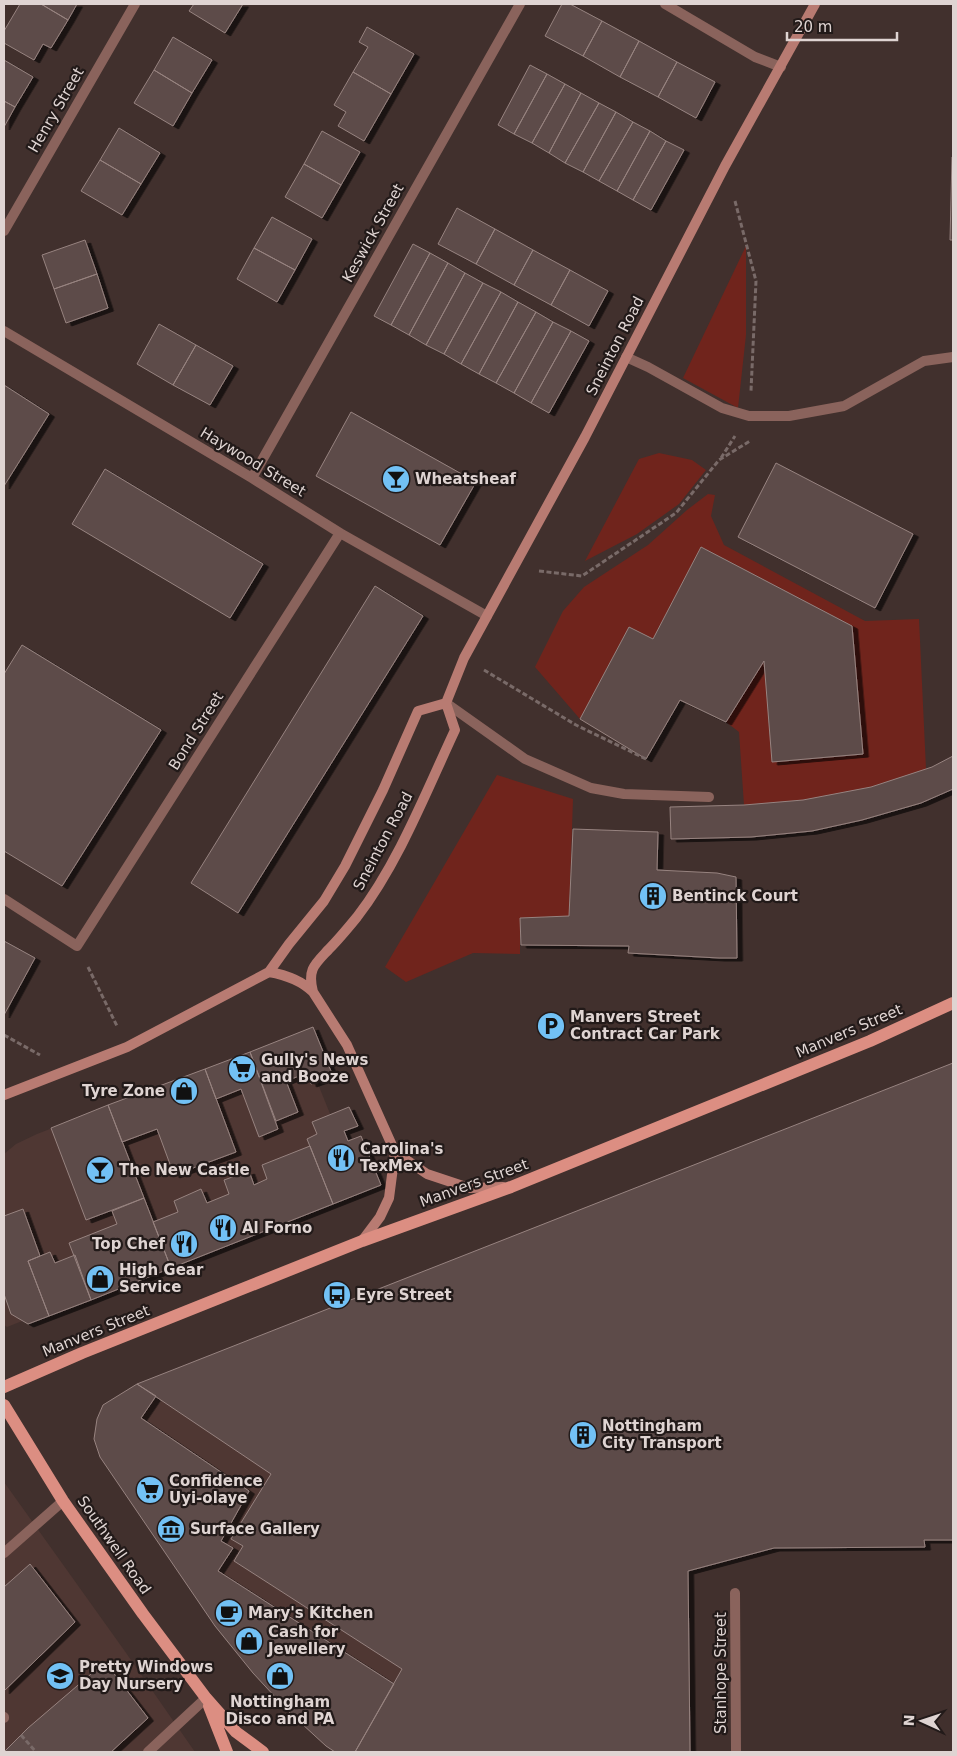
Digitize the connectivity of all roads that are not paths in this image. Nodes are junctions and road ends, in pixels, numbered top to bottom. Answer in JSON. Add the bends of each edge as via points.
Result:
{"nodes":[{"id":1,"x":135,"y":4,"type":"edge"},
{"id":2,"x":520,"y":4,"type":"edge"},
{"id":3,"x":665,"y":4,"type":"edge"},
{"id":4,"x":815,"y":4,"type":"edge"},
{"id":5,"x":780,"y":67,"type":"junction"},
{"id":6,"x":4,"y":231,"type":"edge"},
{"id":7,"x":4,"y":331,"type":"edge"},
{"id":8,"x":626,"y":357,"type":"junction"},
{"id":9,"x":953,"y":357,"type":"edge"},
{"id":10,"x":252,"y":478,"type":"junction"},
{"id":11,"x":340,"y":533,"type":"junction"},
{"id":12,"x":487,"y":616,"type":"junction"},
{"id":13,"x":446,"y":703,"type":"junction"},
{"id":14,"x":709,"y":797,"type":"dead end"},
{"id":15,"x":4,"y":900,"type":"edge"},
{"id":16,"x":270,"y":972,"type":"junction"},
{"id":17,"x":313,"y":992,"type":"junction"},
{"id":18,"x":953,"y":1003,"type":"edge"},
{"id":19,"x":4,"y":1095,"type":"edge"},
{"id":20,"x":395,"y":1152,"type":"junction"},
{"id":21,"x":511,"y":1187,"type":"junction"},
{"id":22,"x":362,"y":1241,"type":"junction"},
{"id":23,"x":4,"y":1387,"type":"edge"},
{"id":24,"x":4,"y":1405,"type":"edge"},
{"id":25,"x":63,"y":1501,"type":"junction"},
{"id":26,"x":4,"y":1553,"type":"edge"},
{"id":27,"x":736,"y":1593,"type":"dead end"},
{"id":28,"x":206,"y":1698,"type":"junction"},
{"id":29,"x":260,"y":1751,"type":"edge"},
{"id":30,"x":148,"y":1752,"type":"edge"},
{"id":31,"x":226,"y":1752,"type":"edge"},
{"id":32,"x":736,"y":1752,"type":"edge"}],
"edges":[{"from":1,"to":6,"type":"street","name":"Henry Street"},
{"from":2,"to":10,"type":"street","name":"Keswick Street"},
{"from":3,"to":5,"type":"street","via":[[755,57]]},
{"from":4,"to":5,"type":"street","name":"Sneinton Road"},
{"from":5,"to":8,"type":"street","name":"Sneinton Road"},
{"from":7,"to":10,"type":"street","name":"Haywood Street"},
{"from":8,"to":9,"type":"street","via":[[722,408],[749,416],[788,416],[844,406],[924,362]]},
{"from":8,"to":12,"type":"street","name":"Sneinton Road"},
{"from":10,"to":11,"type":"street","name":"Haywood Street"},
{"from":11,"to":12,"type":"street","name":"Haywood Street"},
{"from":11,"to":15,"type":"street","name":"Bond Street","via":[[77,946]]},
{"from":12,"to":13,"type":"street","name":"Sneinton Road","via":[[464,658]]},
{"from":13,"to":14,"type":"street","via":[[525,759],[591,788],[624,794]]},
{"from":13,"to":16,"type":"street","name":"Sneinton Road","via":[[418,711],[346,866],[324,901]]},
{"from":13,"to":17,"type":"street","name":"Sneinton Road","via":[[455,730],[387,872],[357,917],[315,964],[311,980]]},
{"from":16,"to":17,"type":"street","via":[[289,977]]},
{"from":16,"to":19,"type":"street","name":"Sneinton Road","via":[[127,1047]]},
{"from":17,"to":20,"type":"street","via":[[346,1045]]},
{"from":18,"to":21,"type":"main road","name":"Manvers Street","via":[[870,1042]]},
{"from":20,"to":21,"type":"street","via":[[427,1174],[470,1188]]},
{"from":20,"to":22,"type":"street","via":[[389,1198]]},
{"from":21,"to":22,"type":"main road","name":"Manvers Street"},
{"from":22,"to":23,"type":"main road","name":"Manvers Street"},
{"from":24,"to":25,"type":"main road","name":"Southwell Road"},
{"from":25,"to":26,"type":"street"},
{"from":25,"to":28,"type":"main road","name":"Southwell Road"},
{"from":27,"to":32,"type":"street","name":"Stanhope Street"},
{"from":28,"to":29,"type":"main road","name":"Southwell Road","via":[[236,1732]]},
{"from":28,"to":30,"type":"street"},
{"from":28,"to":31,"type":"main road","name":"Southwell Road"}]}
